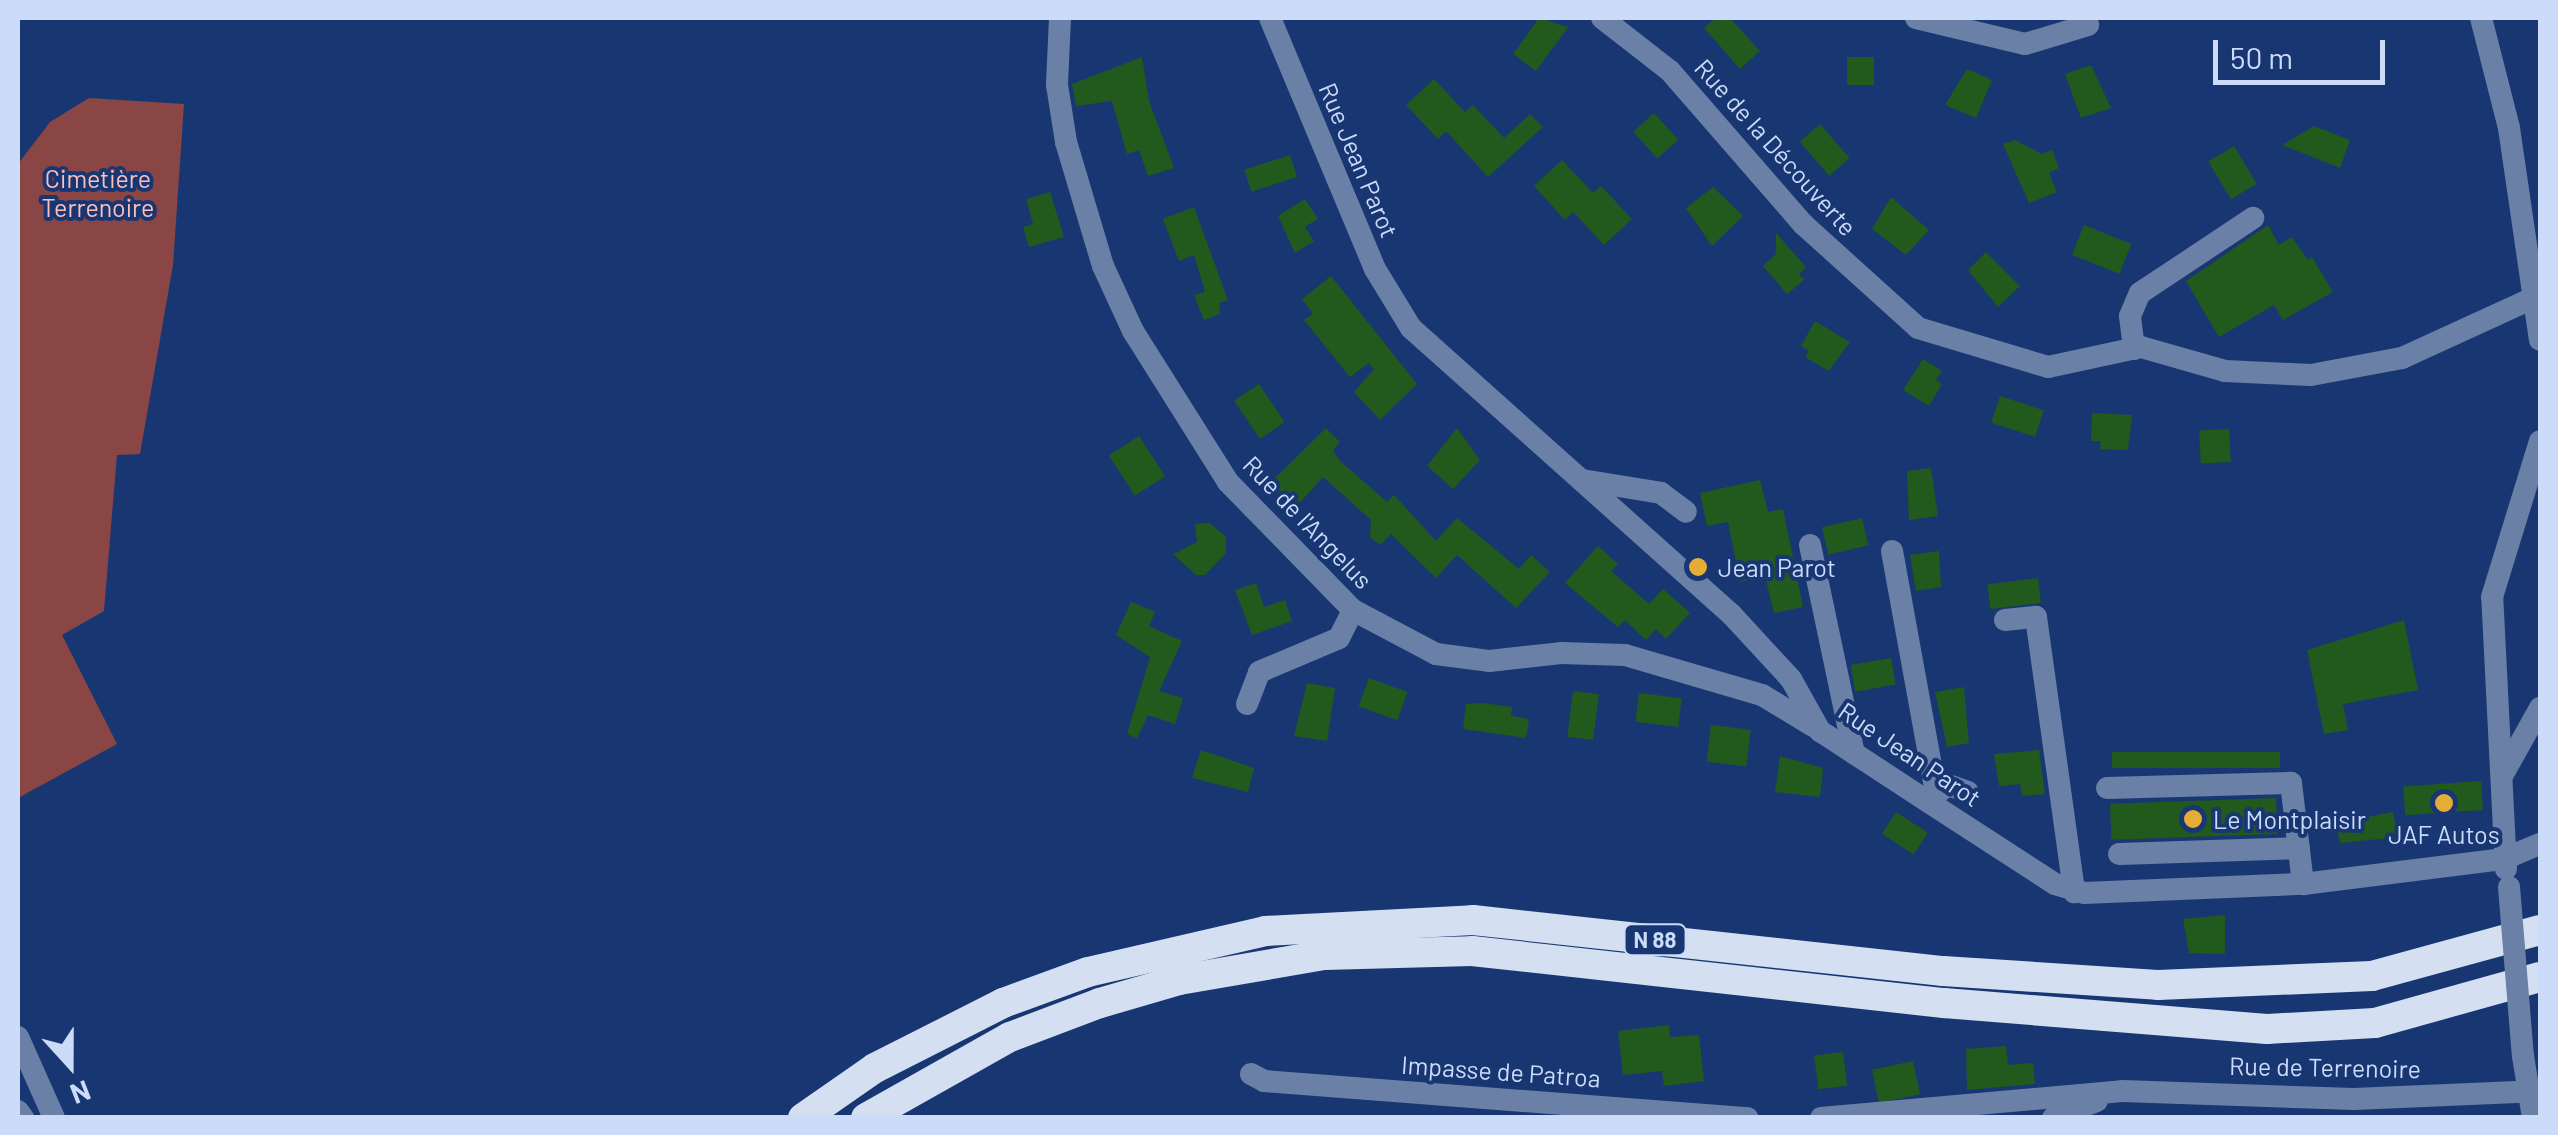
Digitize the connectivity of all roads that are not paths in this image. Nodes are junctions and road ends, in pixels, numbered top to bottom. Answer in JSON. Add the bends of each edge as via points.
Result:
{"nodes":[{"id":1,"x":1060,"y":18,"type":"edge"},
{"id":2,"x":1270,"y":18,"type":"edge"},
{"id":3,"x":1602,"y":18,"type":"edge"},
{"id":4,"x":1916,"y":18,"type":"edge"},
{"id":5,"x":2481,"y":18,"type":"edge"},
{"id":6,"x":2088,"y":25,"type":"dead end"},
{"id":7,"x":2254,"y":218,"type":"dead end"},
{"id":8,"x":2534,"y":297,"type":"junction"},
{"id":9,"x":2540,"y":340,"type":"edge"},
{"id":10,"x":2134,"y":348,"type":"junction"},
{"id":11,"x":2540,"y":440,"type":"edge"},
{"id":12,"x":1582,"y":480,"type":"junction"},
{"id":13,"x":1686,"y":512,"type":"dead end"},
{"id":14,"x":1810,"y":545,"type":"dead end"},
{"id":15,"x":1892,"y":550,"type":"dead end"},
{"id":16,"x":1353,"y":610,"type":"junction"},
{"id":17,"x":2004,"y":620,"type":"dead end"},
{"id":18,"x":1247,"y":704,"type":"dead end"},
{"id":19,"x":2540,"y":708,"type":"edge"},
{"id":20,"x":1820,"y":730,"type":"junction"},
{"id":21,"x":1854,"y":753,"type":"junction"},
{"id":22,"x":2501,"y":779,"type":"junction"},
{"id":23,"x":2107,"y":788,"type":"dead end"},
{"id":24,"x":1968,"y":792,"type":"dead end"},
{"id":25,"x":1932,"y":798,"type":"junction"},
{"id":26,"x":2540,"y":844,"type":"edge"},
{"id":27,"x":2299,"y":848,"type":"junction"},
{"id":28,"x":2119,"y":854,"type":"dead end"},
{"id":29,"x":2504,"y":859,"type":"junction"},
{"id":30,"x":2303,"y":884,"type":"junction"},
{"id":31,"x":2074,"y":892,"type":"junction"},
{"id":32,"x":2540,"y":930,"type":"edge"},
{"id":33,"x":2540,"y":977,"type":"edge"},
{"id":34,"x":18,"y":1037,"type":"edge"},
{"id":35,"x":1251,"y":1074,"type":"dead end"},
{"id":36,"x":2122,"y":1091,"type":"junction"},
{"id":37,"x":2534,"y":1091,"type":"edge"},
{"id":38,"x":2208,"y":1093,"type":"junction"},
{"id":39,"x":2423,"y":1107,"type":"edge"},
{"id":40,"x":18,"y":1112,"type":"edge"},
{"id":41,"x":22,"y":1118,"type":"edge"},
{"id":42,"x":54,"y":1118,"type":"edge"},
{"id":43,"x":803,"y":1118,"type":"edge"},
{"id":44,"x":866,"y":1118,"type":"edge"},
{"id":45,"x":1748,"y":1118,"type":"edge"},
{"id":46,"x":1821,"y":1118,"type":"edge"},
{"id":47,"x":2054,"y":1118,"type":"edge"},
{"id":48,"x":2208,"y":1118,"type":"edge"},
{"id":49,"x":2533,"y":1118,"type":"edge"}],
"edges":[{"from":1,"to":16,"type":"street","name":"Rue de l'Angelus","via":[[1057,85],[1066,142],[1092,236],[1132,331],[1228,482]]},
{"from":2,"to":12,"type":"street","name":"Rue Jean Parot","via":[[1375,269],[1410,328]]},
{"from":3,"to":10,"type":"street","name":"Rue de la Découverte","via":[[1670,71],[1804,224],[1918,328],[2048,366]]},
{"from":4,"to":6,"type":"street","via":[[2025,44]]},
{"from":5,"to":8,"type":"street","via":[[2509,128]]},
{"from":7,"to":10,"type":"street","via":[[2140,293],[2130,316]]},
{"from":8,"to":9,"type":"street"},
{"from":8,"to":10,"type":"street","via":[[2402,358],[2312,375]]},
{"from":11,"to":22,"type":"street","via":[[2492,597]]},
{"from":12,"to":13,"type":"street","via":[[1661,493]]},
{"from":12,"to":20,"type":"street","name":"Rue Jean Parot","via":[[1746,628],[1791,679]]},
{"from":14,"to":21,"type":"street"},
{"from":15,"to":25,"type":"street"},
{"from":16,"to":18,"type":"street","via":[[1340,638],[1259,672]]},
{"from":16,"to":20,"type":"street","name":"Rue de l'Angelus","via":[[1436,654],[1489,661],[1561,652],[1625,655],[1762,695]]},
{"from":17,"to":31,"type":"street","via":[[2036,616]]},
{"from":19,"to":22,"type":"street"},
{"from":20,"to":21,"type":"street","name":"Rue Jean Parot"},
{"from":21,"to":25,"type":"street","name":"Rue Jean Parot"},
{"from":22,"to":29,"type":"street"},
{"from":23,"to":27,"type":"street","via":[[2291,784]]},
{"from":24,"to":25,"type":"street","via":[[1948,785]]},
{"from":25,"to":31,"type":"street","name":"Rue Jean Parot"},
{"from":26,"to":29,"type":"street"},
{"from":27,"to":28,"type":"street"},
{"from":27,"to":30,"type":"street"},
{"from":29,"to":30,"type":"street"},
{"from":29,"to":37,"type":"street","bridge":true,"via":[[2523,1056]]},
{"from":30,"to":31,"type":"street"},
{"from":32,"to":43,"type":"highway","number":"N 88","via":[[2372,976],[2158,985],[1943,971],[1473,920],[1265,931],[1088,972],[1003,1003],[876,1068]]},
{"from":33,"to":44,"type":"highway","number":"N 88","via":[[2375,1023],[2267,1028],[1944,1004],[1472,951],[1324,954],[1179,980],[1100,1003],[1010,1037]]},
{"from":34,"to":42,"type":"street"},
{"from":35,"to":45,"type":"street","name":"Impasse de Patroa","via":[[1264,1081]]},
{"from":36,"to":38,"type":"street","name":"Rue de Terrenoire"},
{"from":36,"to":46,"type":"street"},
{"from":36,"to":47,"type":"street"},
{"from":37,"to":39,"type":"street","name":"Rue de Terrenoire"},
{"from":37,"to":49,"type":"street"},
{"from":38,"to":39,"type":"street","name":"Rue de Terrenoire"},
{"from":38,"to":48,"type":"street"},
{"from":40,"to":41,"type":"street"}]}
